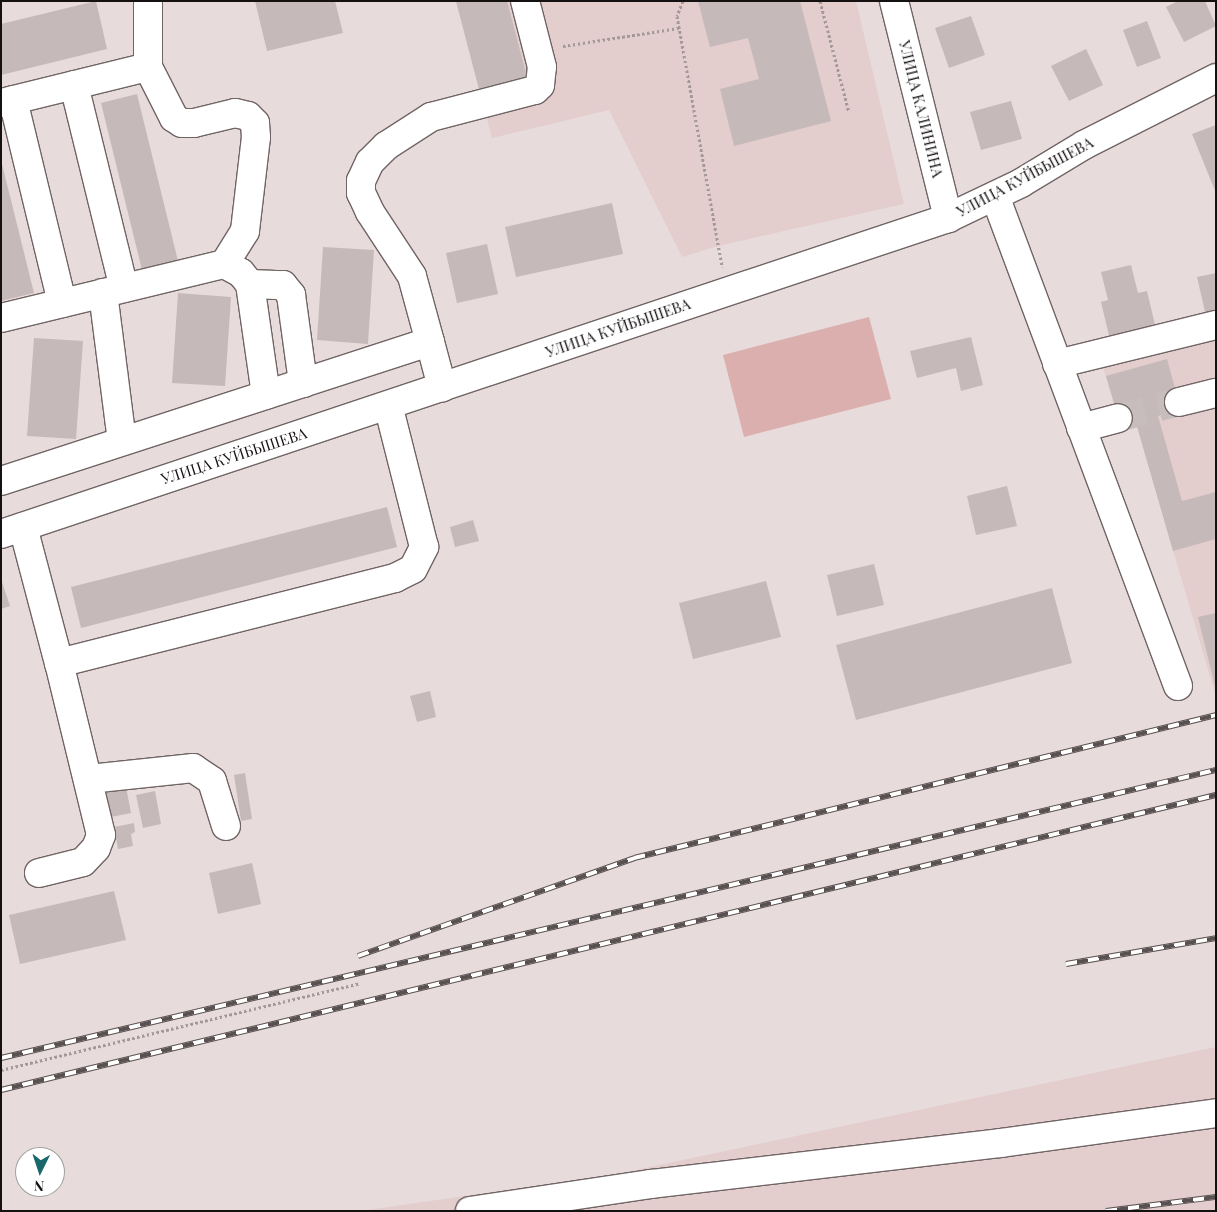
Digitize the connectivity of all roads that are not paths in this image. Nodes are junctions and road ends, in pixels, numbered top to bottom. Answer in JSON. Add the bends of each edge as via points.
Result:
{"nodes":[{"id":1,"x":148,"y":1,"type":"edge"},
{"id":2,"x":525,"y":1,"type":"edge"},
{"id":3,"x":894,"y":1,"type":"edge"},
{"id":4,"x":148,"y":67,"type":"junction"},
{"id":5,"x":1216,"y":78,"type":"edge"},
{"id":6,"x":74,"y":85,"type":"junction"},
{"id":7,"x":7,"y":102,"type":"edge"},
{"id":8,"x":995,"y":196,"type":"junction"},
{"id":9,"x":948,"y":218,"type":"junction"},
{"id":10,"x":224,"y":264,"type":"junction"},
{"id":11,"x":250,"y":284,"type":"junction"},
{"id":12,"x":113,"y":291,"type":"junction"},
{"id":13,"x":62,"y":303,"type":"junction"},
{"id":14,"x":1,"y":318,"type":"edge"},
{"id":15,"x":1216,"y":325,"type":"edge"},
{"id":16,"x":430,"y":342,"type":"junction"},
{"id":17,"x":1058,"y":364,"type":"junction"},
{"id":18,"x":302,"y":383,"type":"junction"},
{"id":19,"x":442,"y":387,"type":"junction"},
{"id":20,"x":1216,"y":393,"type":"edge"},
{"id":21,"x":266,"y":395,"type":"junction"},
{"id":22,"x":1179,"y":402,"type":"tunnel mouth"},
{"id":23,"x":388,"y":405,"type":"junction"},
{"id":24,"x":1118,"y":418,"type":"tunnel mouth"},
{"id":25,"x":1081,"y":428,"type":"junction"},
{"id":26,"x":122,"y":442,"type":"junction"},
{"id":27,"x":1,"y":481,"type":"edge"},
{"id":28,"x":12,"y":531,"type":"edge"},
{"id":29,"x":59,"y":664,"type":"junction"},
{"id":30,"x":1178,"y":686,"type":"dead end"},
{"id":31,"x":89,"y":779,"type":"junction"},
{"id":32,"x":226,"y":826,"type":"dead end"},
{"id":33,"x":39,"y":872,"type":"dead end"},
{"id":34,"x":1216,"y":1112,"type":"edge"},
{"id":35,"x":470,"y":1211,"type":"edge"}],
"edges":[{"from":1,"to":4,"type":"street"},
{"from":2,"to":16,"type":"street","via":[[543,77],[535,90],[431,117],[386,146],[370,162],[360,181],[360,193],[370,212],[412,276]]},
{"from":3,"to":9,"type":"street","name":"УЛИЦА КАЛИНИНА"},
{"from":4,"to":6,"type":"street"},
{"from":4,"to":10,"type":"street","via":[[168,109],[182,123],[235,113],[248,116],[255,123],[245,231]]},
{"from":5,"to":8,"type":"street","name":"УЛИЦА КУЙБЫШЕВА","via":[[1084,145]]},
{"from":6,"to":7,"type":"street"},
{"from":6,"to":12,"type":"street"},
{"from":7,"to":13,"type":"street"},
{"from":8,"to":9,"type":"street","name":"УЛИЦА КУЙБЫШЕВА"},
{"from":8,"to":17,"type":"street"},
{"from":9,"to":19,"type":"street","name":"УЛИЦА КУЙБЫШЕВА"},
{"from":10,"to":11,"type":"street","via":[[241,273]]},
{"from":10,"to":12,"type":"street"},
{"from":11,"to":18,"type":"street","via":[[283,285],[291,295]]},
{"from":11,"to":21,"type":"street"},
{"from":12,"to":13,"type":"street"},
{"from":12,"to":26,"type":"street"},
{"from":13,"to":14,"type":"street"},
{"from":15,"to":17,"type":"street"},
{"from":16,"to":18,"type":"street"},
{"from":16,"to":19,"type":"street"},
{"from":17,"to":25,"type":"street"},
{"from":18,"to":21,"type":"street"},
{"from":19,"to":23,"type":"street","name":"УЛИЦА КУЙБЫШЕВА"},
{"from":20,"to":22,"type":"street"},
{"from":21,"to":26,"type":"street"},
{"from":23,"to":28,"type":"street","name":"УЛИЦА КУЙБЫШЕВА"},
{"from":23,"to":29,"type":"street","via":[[424,547],[414,569],[395,578]]},
{"from":24,"to":25,"type":"street"},
{"from":25,"to":30,"type":"street"},
{"from":26,"to":27,"type":"street"},
{"from":28,"to":29,"type":"street"},
{"from":29,"to":31,"type":"street"},
{"from":31,"to":32,"type":"street","via":[[193,768],[212,781]]},
{"from":31,"to":33,"type":"street","via":[[101,835],[96,848],[83,862]]},
{"from":34,"to":35,"type":"street","via":[[1001,1143],[651,1184]]}]}
